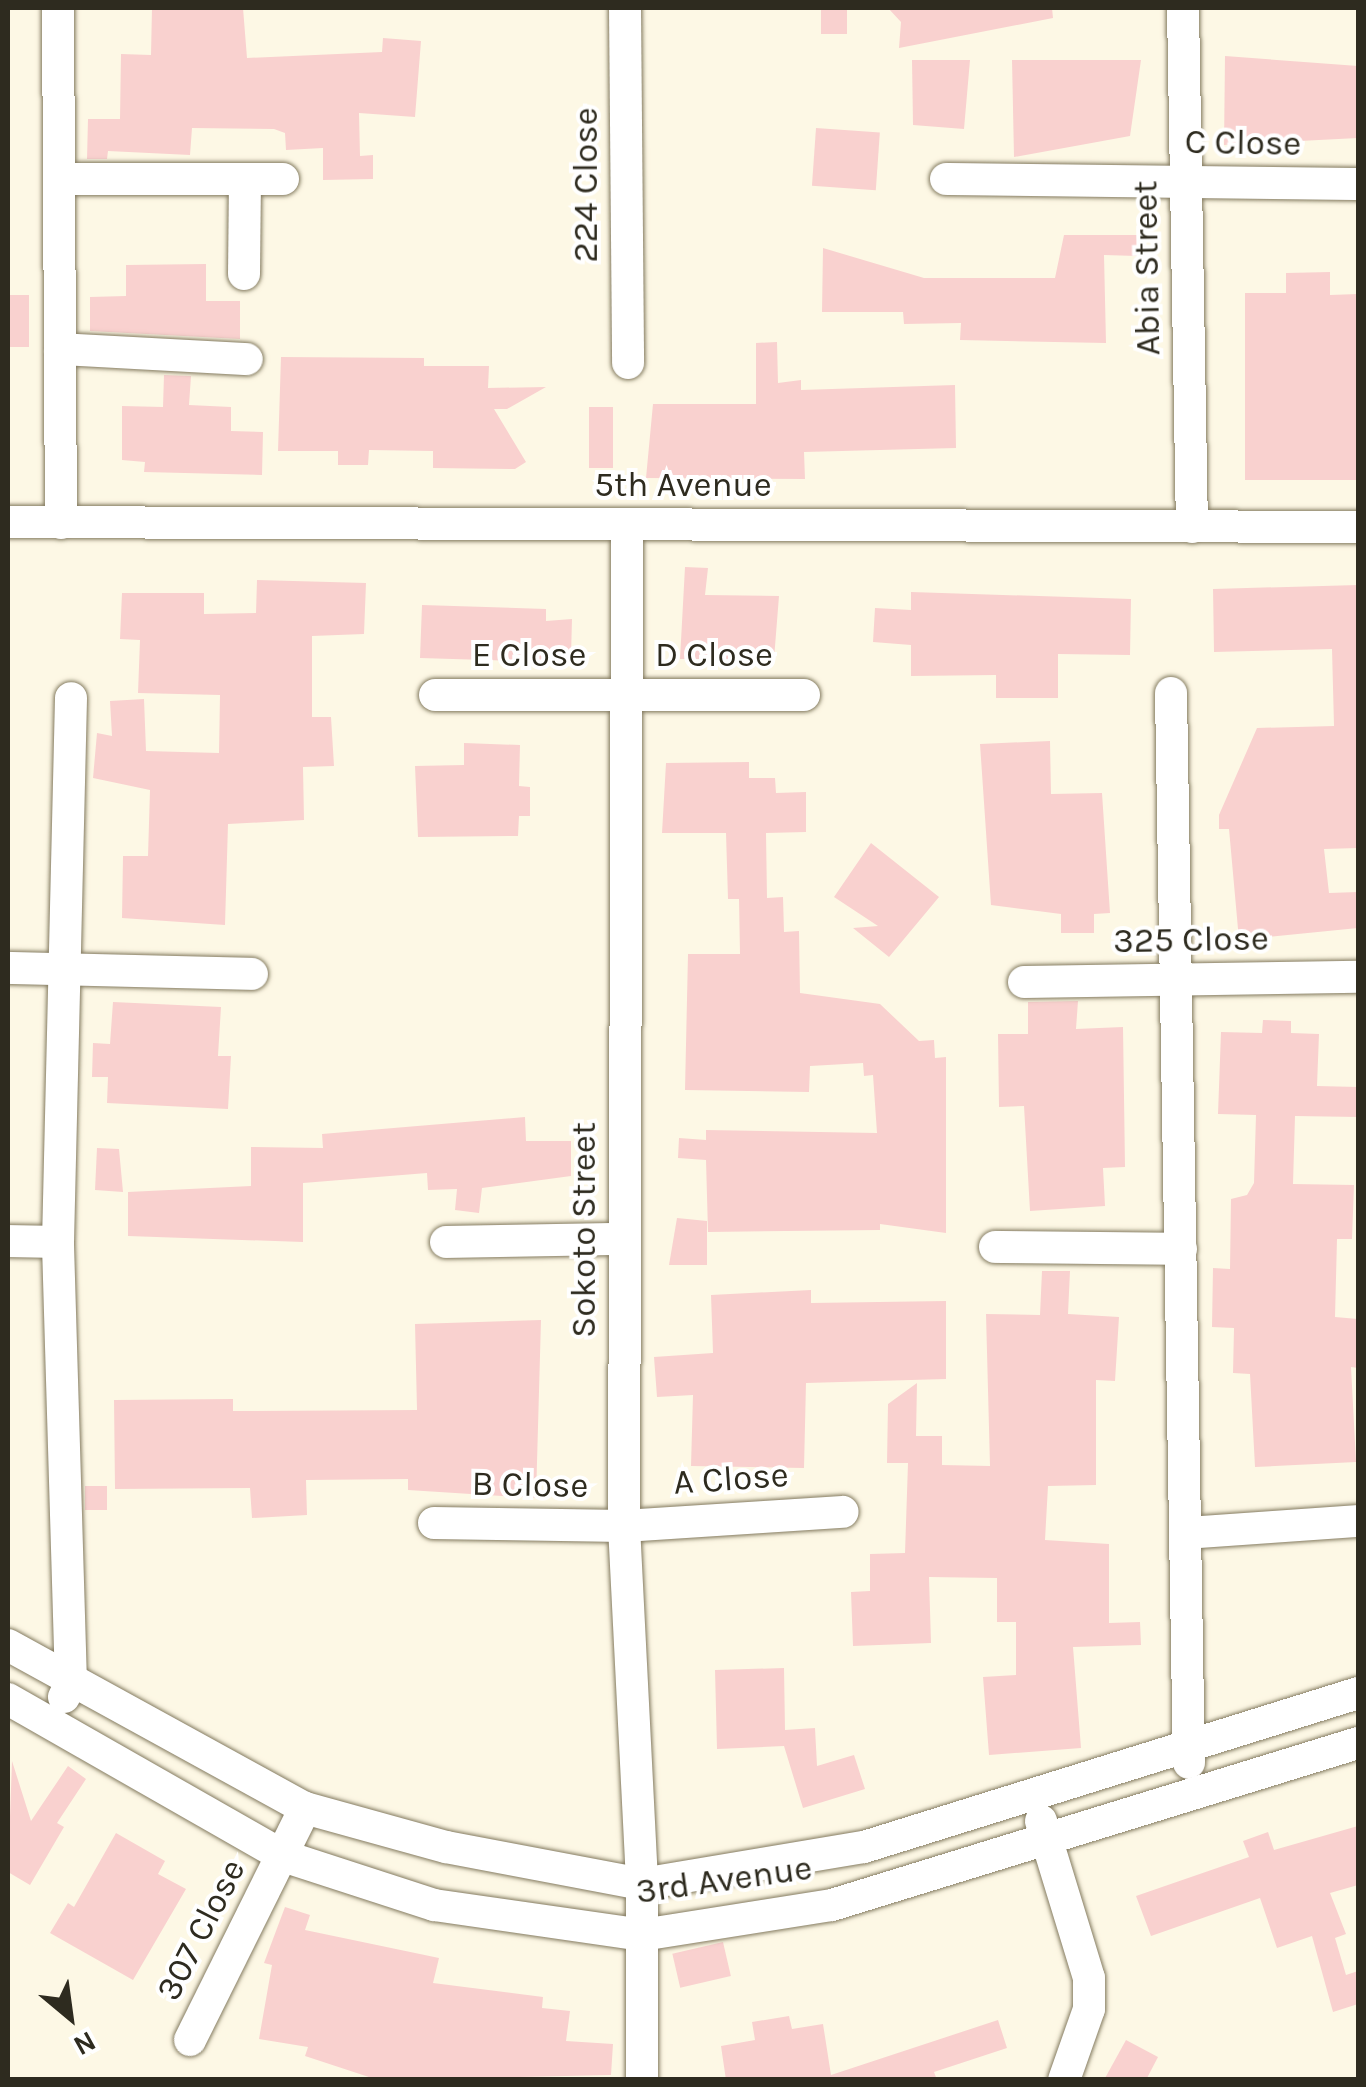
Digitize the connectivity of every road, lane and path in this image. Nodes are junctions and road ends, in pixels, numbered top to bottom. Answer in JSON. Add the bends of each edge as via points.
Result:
{"nodes":[{"id":1,"x":58,"y":8,"type":"edge"},
{"id":2,"x":625,"y":8,"type":"edge"},
{"id":3,"x":1183,"y":8,"type":"edge"},
{"id":4,"x":60,"y":178,"type":"junction"},
{"id":5,"x":282,"y":179,"type":"dead end"},
{"id":6,"x":946,"y":179,"type":"dead end"},
{"id":7,"x":244,"y":182,"type":"junction"},
{"id":8,"x":1185,"y":182,"type":"junction"},
{"id":9,"x":1358,"y":184,"type":"edge"},
{"id":10,"x":244,"y":274,"type":"dead end"},
{"id":11,"x":60,"y":349,"type":"junction"},
{"id":12,"x":248,"y":359,"type":"dead end"},
{"id":13,"x":628,"y":362,"type":"dead end"},
{"id":14,"x":8,"y":522,"type":"edge"},
{"id":15,"x":62,"y":523,"type":"junction"},
{"id":16,"x":627,"y":525,"type":"junction"},
{"id":17,"x":1358,"y":526,"type":"edge"},
{"id":18,"x":1192,"y":527,"type":"junction"},
{"id":19,"x":1171,"y":693,"type":"dead end"},
{"id":20,"x":435,"y":695,"type":"dead end"},
{"id":21,"x":623,"y":695,"type":"junction"},
{"id":22,"x":804,"y":695,"type":"dead end"},
{"id":23,"x":71,"y":698,"type":"dead end"},
{"id":24,"x":8,"y":968,"type":"edge"},
{"id":25,"x":65,"y":971,"type":"junction"},
{"id":26,"x":252,"y":974,"type":"dead end"},
{"id":27,"x":1358,"y":978,"type":"edge"},
{"id":28,"x":1176,"y":980,"type":"junction"},
{"id":29,"x":1024,"y":982,"type":"dead end"},
{"id":30,"x":624,"y":1239,"type":"junction"},
{"id":31,"x":8,"y":1241,"type":"edge"},
{"id":32,"x":58,"y":1242,"type":"junction"},
{"id":33,"x":446,"y":1242,"type":"dead end"},
{"id":34,"x":995,"y":1248,"type":"dead end"},
{"id":35,"x":1181,"y":1249,"type":"junction"},
{"id":36,"x":843,"y":1512,"type":"dead end"},
{"id":37,"x":1358,"y":1520,"type":"edge"},
{"id":38,"x":434,"y":1523,"type":"dead end"},
{"id":39,"x":624,"y":1526,"type":"junction"},
{"id":40,"x":1186,"y":1533,"type":"junction"},
{"id":41,"x":8,"y":1646,"type":"edge"},
{"id":42,"x":71,"y":1683,"type":"junction"},
{"id":43,"x":1358,"y":1693,"type":"edge"},
{"id":44,"x":8,"y":1699,"type":"edge"},
{"id":45,"x":50,"y":1723,"type":"junction"},
{"id":46,"x":1358,"y":1743,"type":"edge"},
{"id":47,"x":1187,"y":1746,"type":"junction"},
{"id":48,"x":1192,"y":1792,"type":"junction"},
{"id":49,"x":1033,"y":1797,"type":"junction"},
{"id":50,"x":304,"y":1808,"type":"junction"},
{"id":51,"x":1048,"y":1841,"type":"junction"},
{"id":52,"x":283,"y":1856,"type":"junction"},
{"id":53,"x":642,"y":1884,"type":"junction"},
{"id":54,"x":642,"y":1935,"type":"junction"},
{"id":55,"x":190,"y":2040,"type":"dead end"},
{"id":56,"x":642,"y":2080,"type":"edge"},
{"id":57,"x":1064,"y":2080,"type":"edge"}],
"edges":[{"from":1,"to":4,"type":"street"},
{"from":2,"to":13,"type":"street","name":"224 Close"},
{"from":3,"to":8,"type":"street","name":"Abia Street"},
{"from":4,"to":7,"type":"street"},
{"from":4,"to":11,"type":"street"},
{"from":5,"to":7,"type":"street"},
{"from":6,"to":8,"type":"street","name":"C Close"},
{"from":7,"to":10,"type":"street"},
{"from":8,"to":9,"type":"street","name":"C Close"},
{"from":8,"to":18,"type":"street","name":"Abia Street"},
{"from":11,"to":12,"type":"street"},
{"from":11,"to":15,"type":"street"},
{"from":14,"to":15,"type":"street","name":"5th Avenue"},
{"from":15,"to":16,"type":"street","name":"5th Avenue"},
{"from":16,"to":18,"type":"street","name":"5th Avenue"},
{"from":16,"to":21,"type":"street","name":"Sokoto Street"},
{"from":17,"to":18,"type":"street","name":"5th Avenue"},
{"from":19,"to":28,"type":"street"},
{"from":20,"to":21,"type":"street","name":"E Close"},
{"from":21,"to":22,"type":"street","name":"D Close"},
{"from":21,"to":30,"type":"street","name":"Sokoto Street"},
{"from":23,"to":25,"type":"street"},
{"from":24,"to":25,"type":"street"},
{"from":25,"to":26,"type":"street"},
{"from":25,"to":32,"type":"street"},
{"from":27,"to":28,"type":"street","name":"325 Close"},
{"from":28,"to":29,"type":"street","name":"325 Close"},
{"from":28,"to":35,"type":"street"},
{"from":30,"to":33,"type":"street"},
{"from":30,"to":39,"type":"street","name":"Sokoto Street"},
{"from":31,"to":32,"type":"street"},
{"from":32,"to":42,"type":"street"},
{"from":34,"to":35,"type":"street"},
{"from":35,"to":40,"type":"street"},
{"from":36,"to":39,"type":"street","name":"A Close"},
{"from":37,"to":40,"type":"street"},
{"from":38,"to":39,"type":"street","name":"B Close"},
{"from":39,"to":53,"type":"street","name":"Sokoto Street"},
{"from":40,"to":47,"type":"street"},
{"from":41,"to":42,"type":"street","name":"3rd Avenue"},
{"from":42,"to":45,"type":"street"},
{"from":42,"to":50,"type":"street","name":"3rd Avenue"},
{"from":43,"to":47,"type":"street","name":"3rd Avenue"},
{"from":44,"to":45,"type":"street","name":"3rd Avenue"},
{"from":45,"to":52,"type":"street","name":"3rd Avenue"},
{"from":46,"to":48,"type":"street","name":"3rd Avenue"},
{"from":47,"to":48,"type":"street"},
{"from":47,"to":49,"type":"street","name":"3rd Avenue"},
{"from":48,"to":51,"type":"street","name":"3rd Avenue"},
{"from":49,"to":51,"type":"street"},
{"from":49,"to":53,"type":"street","name":"3rd Avenue","via":[[864,1847]]},
{"from":50,"to":52,"type":"street","name":"307 Close"},
{"from":50,"to":53,"type":"street","name":"3rd Avenue","via":[[446,1847]]},
{"from":51,"to":54,"type":"street","name":"3rd Avenue","via":[[832,1906]]},
{"from":51,"to":57,"type":"street","via":[[1089,1978],[1090,2009]]},
{"from":52,"to":54,"type":"street","name":"3rd Avenue","via":[[434,1905]]},
{"from":52,"to":55,"type":"street","name":"307 Close"},
{"from":53,"to":54,"type":"street","name":"Sokoto Street"},
{"from":54,"to":56,"type":"street","name":"Sokoto Street"}]}
